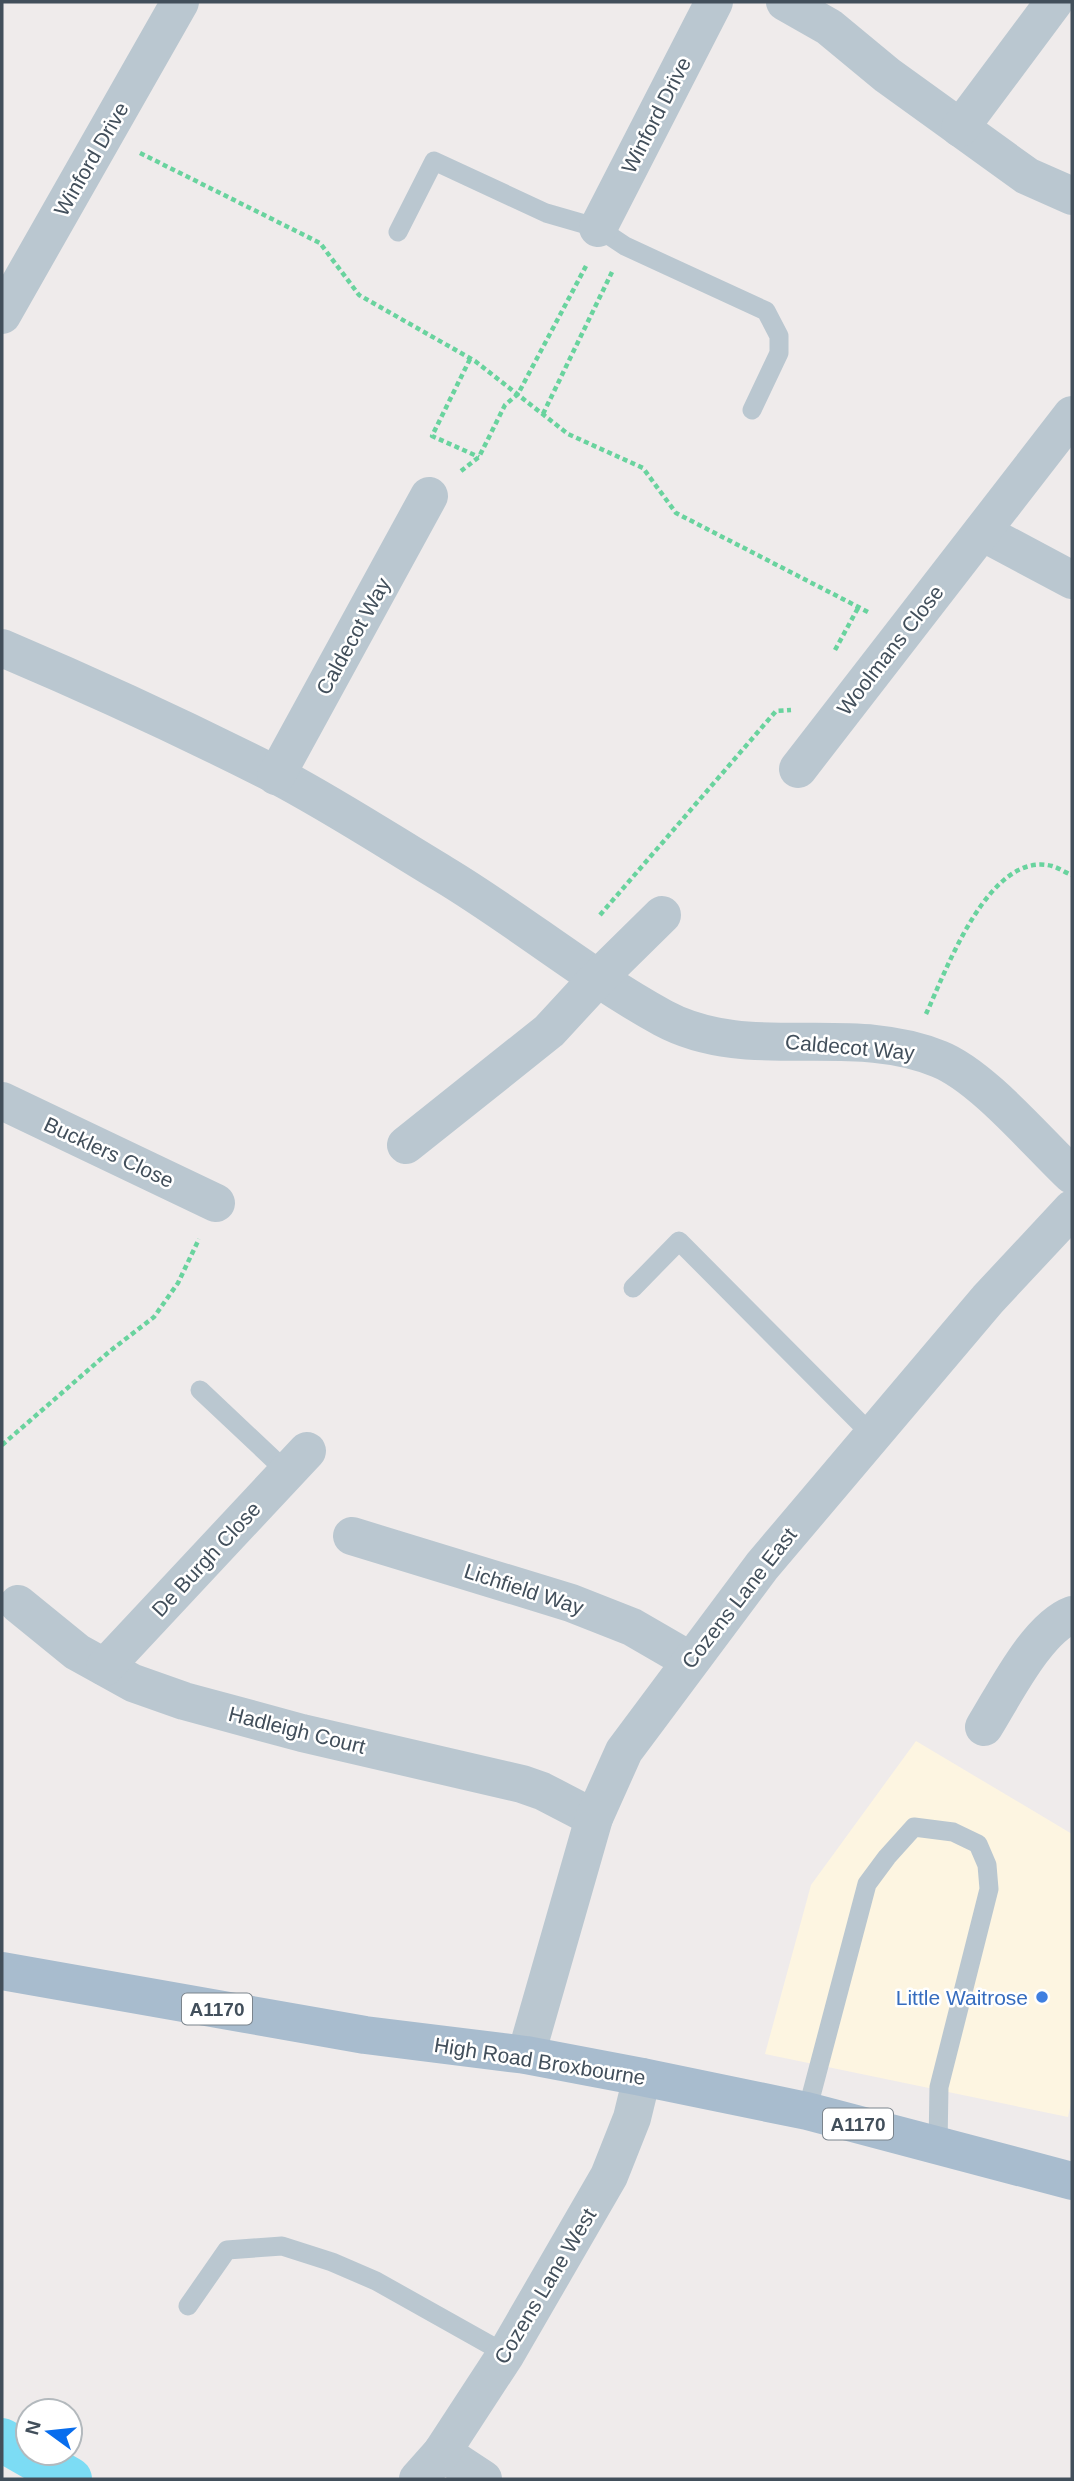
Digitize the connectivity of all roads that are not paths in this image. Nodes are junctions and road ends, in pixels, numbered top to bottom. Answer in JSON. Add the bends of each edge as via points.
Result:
{"nodes":[{"id":1,"x":180,"y":2,"type":"edge"},
{"id":2,"x":715,"y":2,"type":"edge"},
{"id":3,"x":785,"y":2,"type":"edge"},
{"id":4,"x":1054,"y":2,"type":"edge"},
{"id":5,"x":960,"y":128,"type":"junction"},
{"id":6,"x":1072,"y":196,"type":"edge"},
{"id":7,"x":398,"y":232,"type":"dead end"},
{"id":8,"x":611,"y":237,"type":"junction"},
{"id":9,"x":2,"y":315,"type":"edge"},
{"id":10,"x":752,"y":410,"type":"dead end"},
{"id":11,"x":1072,"y":415,"type":"edge"},
{"id":12,"x":429,"y":496,"type":"road end"},
{"id":13,"x":982,"y":532,"type":"junction"},
{"id":14,"x":1072,"y":580,"type":"edge"},
{"id":15,"x":2,"y":648,"type":"edge"},
{"id":16,"x":798,"y":769,"type":"dead end"},
{"id":17,"x":276,"y":776,"type":"junction"},
{"id":18,"x":662,"y":915,"type":"dead end"},
{"id":19,"x":598,"y":978,"type":"junction"},
{"id":20,"x":2,"y":1101,"type":"edge"},
{"id":21,"x":406,"y":1145,"type":"dead end"},
{"id":22,"x":1072,"y":1175,"type":"edge"},
{"id":23,"x":216,"y":1203,"type":"road end"},
{"id":24,"x":1072,"y":1209,"type":"edge"},
{"id":25,"x":633,"y":1288,"type":"dead end"},
{"id":26,"x":200,"y":1390,"type":"dead end"},
{"id":27,"x":873,"y":1436,"type":"junction"},
{"id":28,"x":297,"y":1461,"type":"joint"},
{"id":29,"x":352,"y":1535,"type":"dead end"},
{"id":30,"x":18,"y":1604,"type":"dead end"},
{"id":31,"x":1072,"y":1615,"type":"edge"},
{"id":32,"x":690,"y":1660,"type":"junction"},
{"id":33,"x":105,"y":1667,"type":"junction"},
{"id":34,"x":984,"y":1727,"type":"dead end"},
{"id":35,"x":594,"y":1818,"type":"junction"},
{"id":36,"x":2,"y":1971,"type":"edge"},
{"id":37,"x":526,"y":2055,"type":"junction"},
{"id":38,"x":642,"y":2077,"type":"junction"},
{"id":39,"x":807,"y":2111,"type":"junction"},
{"id":40,"x":938,"y":2145,"type":"junction"},
{"id":41,"x":1072,"y":2181,"type":"edge"},
{"id":42,"x":188,"y":2306,"type":"dead end"},
{"id":43,"x":506,"y":2354,"type":"junction"},
{"id":44,"x":430,"y":2466,"type":"edge"},
{"id":45,"x":483,"y":2479,"type":"edge"}],
"edges":[{"from":1,"to":9,"type":"street","name":"Winford Drive"},
{"from":2,"to":8,"type":"street","name":"Winford Drive"},
{"from":3,"to":5,"type":"street","via":[[829,27]]},
{"from":4,"to":5,"type":"street"},
{"from":5,"to":6,"type":"street","via":[[1027,176]]},
{"from":7,"to":8,"type":"lane","via":[[434,161],[546,213]]},
{"from":8,"to":10,"type":"lane","via":[[766,311],[779,336],[779,353]]},
{"from":11,"to":13,"type":"street","name":"Woolmans Close"},
{"from":12,"to":17,"type":"street","name":"Caldecot Way"},
{"from":13,"to":14,"type":"street"},
{"from":13,"to":16,"type":"street","name":"Woolmans Close"},
{"from":15,"to":17,"type":"street","name":"Caldecot Way"},
{"from":17,"to":19,"type":"street","name":"Caldecot Way","via":[[446,875]]},
{"from":18,"to":19,"type":"street"},
{"from":19,"to":21,"type":"street","via":[[550,1031]]},
{"from":19,"to":22,"type":"street","name":"Caldecot Way","via":[[663,1018],[706,1036],[860,1044],[909,1049],[942,1060],[984,1090]]},
{"from":20,"to":23,"type":"street","name":"Bucklers Close"},
{"from":24,"to":27,"type":"street","name":"Cozens Lane East","via":[[988,1299]]},
{"from":25,"to":27,"type":"lane","via":[[679,1241]]},
{"from":26,"to":28,"type":"lane"},
{"from":27,"to":32,"type":"street","name":"Cozens Lane East","via":[[762,1566]]},
{"from":28,"to":33,"type":"street","name":"De Burgh Close"},
{"from":29,"to":32,"type":"street","name":"Lichfield Way","via":[[571,1603],[632,1627]]},
{"from":30,"to":33,"type":"street","name":"Hadleigh Court","via":[[77,1652]]},
{"from":31,"to":34,"type":"street","via":[[1034,1646]]},
{"from":32,"to":35,"type":"street","name":"Cozens Lane East","via":[[624,1751]]},
{"from":33,"to":35,"type":"street","name":"Hadleigh Court","via":[[133,1683],[184,1701],[522,1784]]},
{"from":35,"to":37,"type":"street","name":"Cozens Lane East"},
{"from":36,"to":37,"type":"main road","name":"High Road Broxbourne","number":"A1170","via":[[365,2035]]},
{"from":37,"to":38,"type":"main road","name":"High Road Broxbourne","number":"A1170"},
{"from":38,"to":39,"type":"main road","name":"High Road Broxbourne","number":"A1170"},
{"from":38,"to":43,"type":"street","name":"Cozens Lane West","via":[[609,2176]]},
{"from":39,"to":40,"type":"main road","name":"High Road Broxbourne","number":"A1170"},
{"from":39,"to":40,"type":"lane","via":[[867,1884],[914,1827],[953,1832],[978,1844],[987,1865],[989,1889],[939,2087]]},
{"from":40,"to":41,"type":"main road","name":"High Road Broxbourne","number":"A1170"},
{"from":42,"to":43,"type":"lane","via":[[227,2249],[282,2246],[376,2281]]},
{"from":43,"to":44,"type":"street","name":"Cozens Lane West"},
{"from":44,"to":45,"type":"street"}]}
